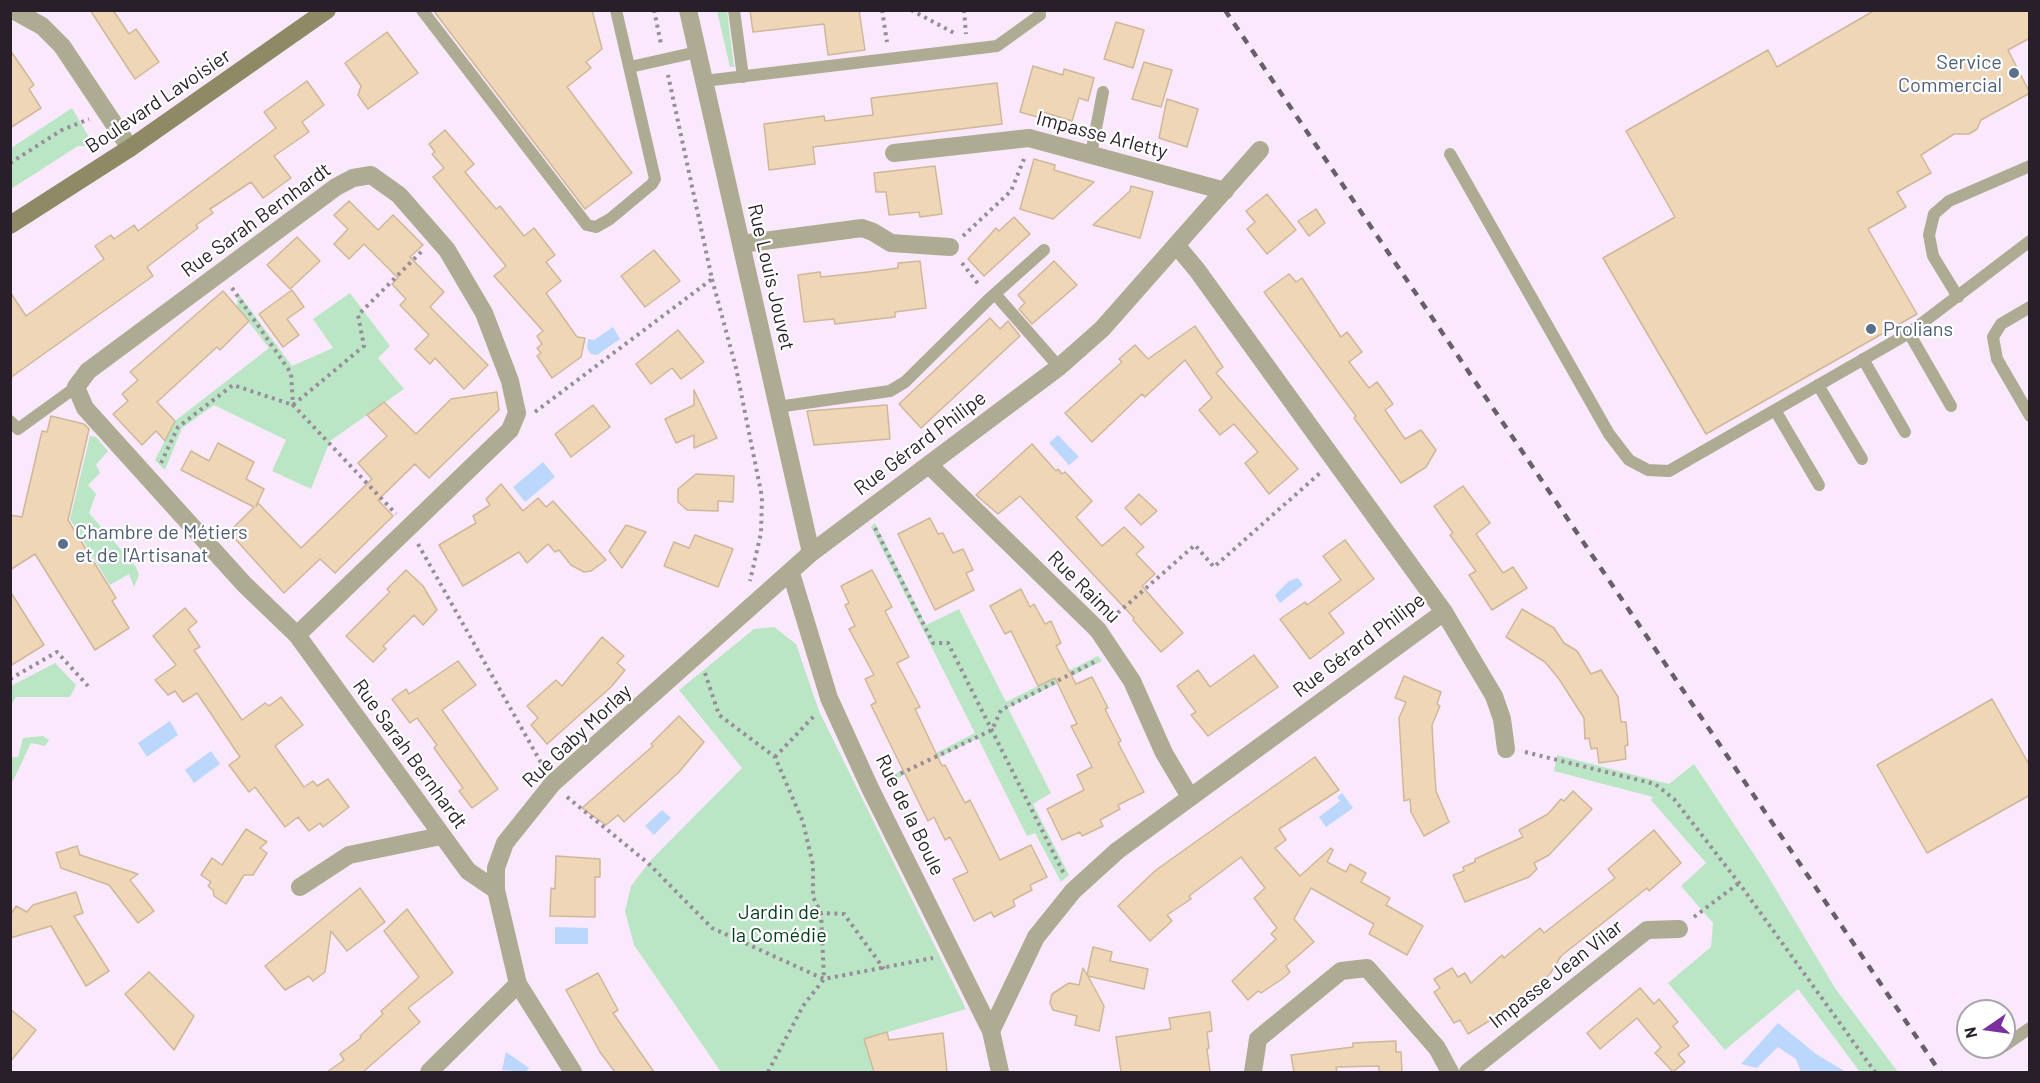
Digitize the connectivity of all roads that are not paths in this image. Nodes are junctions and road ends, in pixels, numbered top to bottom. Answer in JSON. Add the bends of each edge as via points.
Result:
{"nodes":[{"id":1,"x":14,"y":10,"type":"edge"},
{"id":2,"x":327,"y":10,"type":"edge"},
{"id":3,"x":422,"y":10,"type":"edge"},
{"id":4,"x":616,"y":10,"type":"edge"},
{"id":5,"x":688,"y":10,"type":"edge"},
{"id":6,"x":734,"y":10,"type":"edge"},
{"id":7,"x":1039,"y":10,"type":"edge"},
{"id":8,"x":697,"y":52,"type":"junction"},
{"id":9,"x":630,"y":67,"type":"junction"},
{"id":10,"x":743,"y":77,"type":"junction"},
{"id":11,"x":704,"y":81,"type":"junction"},
{"id":12,"x":1103,"y":92,"type":"dead end"},
{"id":13,"x":130,"y":148,"type":"junction"},
{"id":14,"x":1260,"y":150,"type":"dead end"},
{"id":15,"x":894,"y":153,"type":"dead end"},
{"id":16,"x":1091,"y":154,"type":"junction"},
{"id":17,"x":1450,"y":154,"type":"dead end"},
{"id":18,"x":2030,"y":166,"type":"edge"},
{"id":19,"x":1225,"y":191,"type":"junction"},
{"id":20,"x":10,"y":225,"type":"edge"},
{"id":21,"x":2030,"y":241,"type":"edge"},
{"id":22,"x":741,"y":244,"type":"junction"},
{"id":23,"x":1177,"y":246,"type":"junction"},
{"id":24,"x":950,"y":247,"type":"road end"},
{"id":25,"x":1044,"y":250,"type":"dead end"},
{"id":26,"x":992,"y":297,"type":"junction"},
{"id":27,"x":1958,"y":297,"type":"junction"},
{"id":28,"x":2030,"y":307,"type":"edge"},
{"id":29,"x":1910,"y":333,"type":"junction"},
{"id":30,"x":1863,"y":359,"type":"junction"},
{"id":31,"x":1059,"y":368,"type":"junction"},
{"id":32,"x":1818,"y":385,"type":"junction"},
{"id":33,"x":76,"y":387,"type":"junction"},
{"id":34,"x":1951,"y":406,"type":"dead end"},
{"id":35,"x":777,"y":407,"type":"junction"},
{"id":36,"x":1775,"y":410,"type":"junction"},
{"id":37,"x":2030,"y":416,"type":"edge"},
{"id":38,"x":13,"y":428,"type":"edge"},
{"id":39,"x":1905,"y":432,"type":"dead end"},
{"id":40,"x":1862,"y":459,"type":"dead end"},
{"id":41,"x":929,"y":465,"type":"junction"},
{"id":42,"x":1819,"y":485,"type":"dead end"},
{"id":43,"x":811,"y":553,"type":"junction"},
{"id":44,"x":791,"y":573,"type":"junction"},
{"id":45,"x":1444,"y":612,"type":"junction"},
{"id":46,"x":297,"y":635,"type":"junction"},
{"id":47,"x":1506,"y":749,"type":"road end"},
{"id":48,"x":1190,"y":797,"type":"junction"},
{"id":49,"x":441,"y":836,"type":"junction"},
{"id":50,"x":300,"y":887,"type":"dead end"},
{"id":51,"x":496,"y":890,"type":"junction"},
{"id":52,"x":1679,"y":929,"type":"road end"},
{"id":53,"x":518,"y":984,"type":"junction"},
{"id":54,"x":2030,"y":1028,"type":"edge"},
{"id":55,"x":991,"y":1031,"type":"junction"},
{"id":56,"x":2016,"y":1038,"type":"edge"},
{"id":57,"x":429,"y":1072,"type":"edge"},
{"id":58,"x":573,"y":1072,"type":"edge"},
{"id":59,"x":1000,"y":1072,"type":"edge"},
{"id":60,"x":1253,"y":1072,"type":"edge"},
{"id":61,"x":1450,"y":1072,"type":"edge"},
{"id":62,"x":1468,"y":1072,"type":"edge"}],
"edges":[{"from":1,"to":13,"type":"street","via":[[42,26],[62,46]]},
{"from":2,"to":13,"type":"main road","name":"Boulevard Lavoisier"},
{"from":3,"to":9,"type":"lane","via":[[587,225],[596,227],[655,179]]},
{"from":4,"to":9,"type":"lane"},
{"from":5,"to":8,"type":"street","name":"Rue Louis Jouvet"},
{"from":6,"to":10,"type":"lane"},
{"from":7,"to":10,"type":"lane","via":[[1040,15],[997,46]]},
{"from":8,"to":9,"type":"lane"},
{"from":8,"to":11,"type":"street","name":"Rue Louis Jouvet"},
{"from":10,"to":11,"type":"lane"},
{"from":11,"to":22,"type":"street","name":"Rue Louis Jouvet"},
{"from":12,"to":16,"type":"lane"},
{"from":13,"to":20,"type":"main road","name":"Boulevard Lavoisier"},
{"from":14,"to":19,"type":"street","name":"Rue Gérard Philipe"},
{"from":15,"to":16,"type":"street","name":"Impasse Arletty","via":[[1029,138]]},
{"from":16,"to":19,"type":"street","name":"Impasse Arletty"},
{"from":17,"to":36,"type":"lane","via":[[1609,434],[1629,460],[1648,470],[1669,471]]},
{"from":18,"to":27,"type":"lane","via":[[1949,201],[1934,214],[1929,235],[1933,256]]},
{"from":19,"to":23,"type":"street","name":"Rue Gérard Philipe"},
{"from":21,"to":27,"type":"lane"},
{"from":22,"to":24,"type":"street","via":[[862,228],[891,243]]},
{"from":22,"to":35,"type":"street","name":"Rue Louis Jouvet"},
{"from":23,"to":31,"type":"street","name":"Rue Gérard Philipe","via":[[1116,315]]},
{"from":23,"to":45,"type":"street","name":"Rue Gérard Philipe"},
{"from":25,"to":26,"type":"lane"},
{"from":26,"to":31,"type":"lane"},
{"from":26,"to":35,"type":"lane","via":[[905,382],[890,391]]},
{"from":27,"to":29,"type":"lane"},
{"from":28,"to":37,"type":"lane","via":[[2001,324],[1993,337],[1996,359]]},
{"from":29,"to":30,"type":"lane"},
{"from":29,"to":34,"type":"lane"},
{"from":30,"to":32,"type":"lane"},
{"from":30,"to":39,"type":"lane"},
{"from":31,"to":41,"type":"street","name":"Rue Gérard Philipe"},
{"from":32,"to":36,"type":"lane"},
{"from":32,"to":40,"type":"lane"},
{"from":33,"to":38,"type":"lane"},
{"from":33,"to":46,"type":"street","name":"Rue Sarah Bernhardt","via":[[85,408],[244,584]]},
{"from":33,"to":46,"type":"street","name":"Rue Sarah Bernhardt","via":[[88,370],[336,187],[371,175],[399,195],[447,250],[484,313],[510,381],[517,413],[510,430]]},
{"from":35,"to":43,"type":"street","name":"Rue Louis Jouvet"},
{"from":36,"to":42,"type":"lane"},
{"from":41,"to":43,"type":"street","name":"Rue Gérard Philipe"},
{"from":41,"to":48,"type":"street","name":"Rue Raimu","via":[[1083,612],[1115,651],[1164,753]]},
{"from":43,"to":44,"type":"street","name":"Rue Gérard Philipe"},
{"from":44,"to":51,"type":"street","name":"Rue Gaby Morlay","via":[[553,783],[505,843],[496,868]]},
{"from":44,"to":55,"type":"street","name":"Rue de la Boule","via":[[829,699]]},
{"from":45,"to":47,"type":"street","via":[[1494,696]]},
{"from":45,"to":48,"type":"street","name":"Rue Gérard Philipe"},
{"from":46,"to":49,"type":"street","name":"Rue Sarah Bernhardt"},
{"from":48,"to":55,"type":"street","name":"Rue Gérard Philipe","via":[[1117,851],[1072,891],[1036,937]]},
{"from":49,"to":50,"type":"street","via":[[349,855]]},
{"from":49,"to":51,"type":"street","name":"Rue Sarah Bernhardt","via":[[468,871]]},
{"from":51,"to":53,"type":"street","name":"Rue Gaby Morlay"},
{"from":52,"to":62,"type":"street","name":"Impasse Jean Vilar","via":[[1647,930]]},
{"from":53,"to":57,"type":"street"},
{"from":53,"to":58,"type":"street","name":"Rue Gaby Morlay"},
{"from":54,"to":56,"type":"lane"},
{"from":55,"to":59,"type":"street","name":"Rue de la Boule"},
{"from":60,"to":61,"type":"street","via":[[1258,1039],[1341,971],[1367,968],[1437,1048]]}]}
